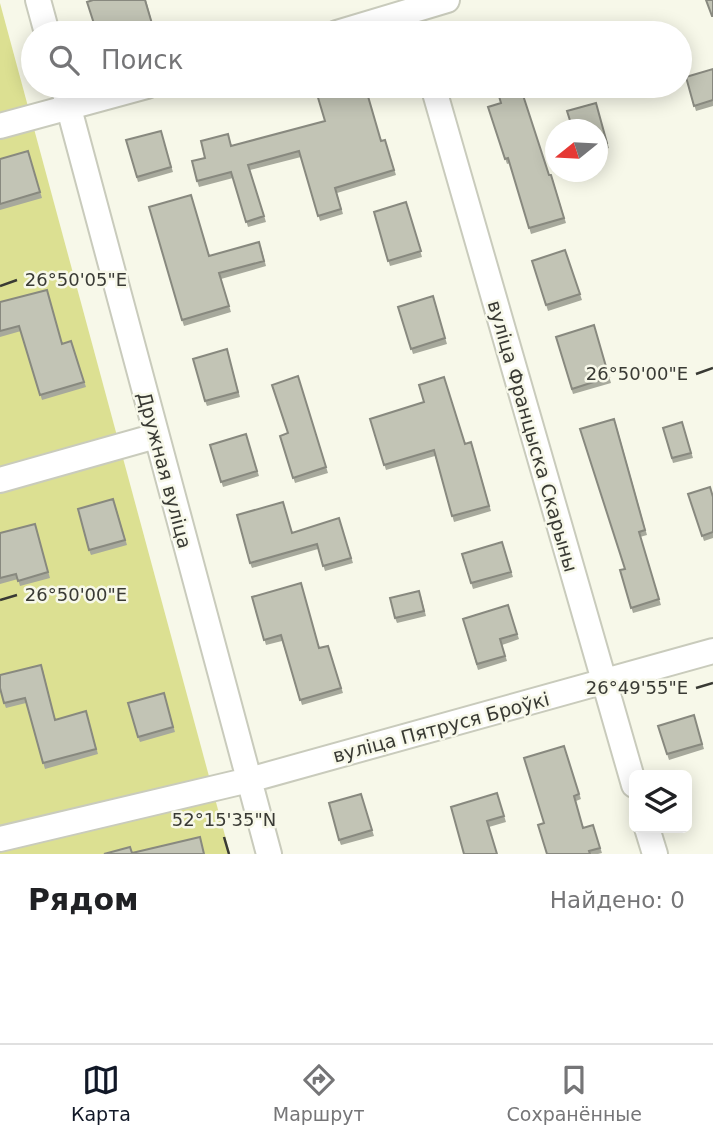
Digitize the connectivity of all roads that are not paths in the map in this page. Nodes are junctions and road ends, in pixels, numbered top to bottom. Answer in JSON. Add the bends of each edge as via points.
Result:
{"nodes":[{"id":1,"x":38,"y":0,"type":"edge"},
{"id":2,"x":447,"y":0,"type":"edge"},
{"id":3,"x":413,"y":15,"type":"edge"},
{"id":4,"x":44,"y":21,"type":"edge"},
{"id":5,"x":388,"y":21,"type":"edge"},
{"id":6,"x":64,"y":98,"type":"edge"},
{"id":7,"x":66,"y":98,"type":"edge"},
{"id":8,"x":436,"y":98,"type":"edge"},
{"id":9,"x":0,"y":126,"type":"edge"},
{"id":10,"x":156,"y":436,"type":"junction"},
{"id":11,"x":0,"y":480,"type":"edge"},
{"id":12,"x":713,"y":650,"type":"edge"},
{"id":13,"x":604,"y":682,"type":"junction"},
{"id":14,"x":630,"y":770,"type":"edge"},
{"id":15,"x":249,"y":780,"type":"junction"},
{"id":16,"x":649,"y":833,"type":"edge"},
{"id":17,"x":0,"y":839,"type":"edge"},
{"id":18,"x":269,"y":854,"type":"edge"},
{"id":19,"x":655,"y":854,"type":"edge"}],
"edges":[{"from":1,"to":4,"type":"street"},
{"from":2,"to":3,"type":"street"},
{"from":3,"to":5,"type":"street"},
{"from":6,"to":9,"type":"street"},
{"from":7,"to":10,"type":"street","name":"Дружная вуліца"},
{"from":8,"to":13,"type":"street","name":"вуліца Францыска Скарыны"},
{"from":10,"to":11,"type":"street"},
{"from":10,"to":15,"type":"street","name":"Дружная вуліца"},
{"from":12,"to":13,"type":"street","name":"вуліца Пятруся Броўкі"},
{"from":13,"to":14,"type":"street","name":"вуліца Францыска Скарыны"},
{"from":13,"to":15,"type":"street","name":"вуліца Пятруся Броўкі"},
{"from":15,"to":17,"type":"street","name":"вуліца Пятруся Броўкі"},
{"from":15,"to":18,"type":"street","name":"Дружная вуліца"},
{"from":16,"to":19,"type":"street"}]}
